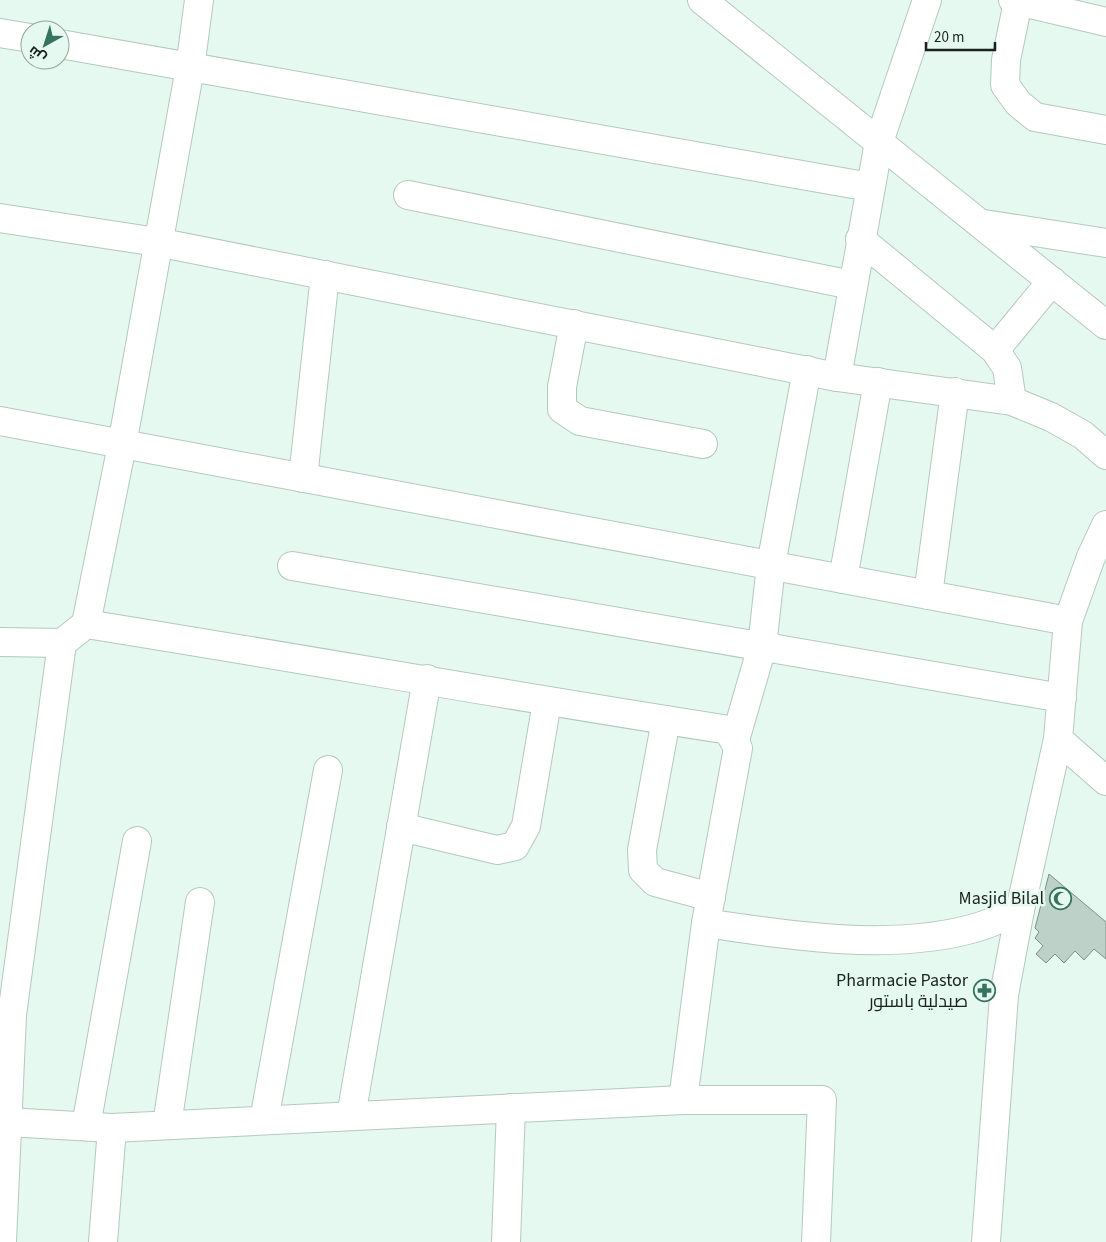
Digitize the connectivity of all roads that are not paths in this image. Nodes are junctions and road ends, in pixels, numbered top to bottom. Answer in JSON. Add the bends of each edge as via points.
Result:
{"nodes":[{"id":1,"x":199,"y":0,"type":"edge"},
{"id":2,"x":702,"y":0,"type":"edge"},
{"id":3,"x":927,"y":0,"type":"edge"},
{"id":4,"x":1016,"y":1,"type":"edge"},
{"id":5,"x":1106,"y":22,"type":"edge"},
{"id":6,"x":0,"y":33,"type":"edge"},
{"id":7,"x":20,"y":36,"type":"edge"},
{"id":8,"x":70,"y":46,"type":"edge"},
{"id":9,"x":190,"y":68,"type":"junction"},
{"id":10,"x":1106,"y":130,"type":"edge"},
{"id":11,"x":879,"y":142,"type":"junction"},
{"id":12,"x":870,"y":187,"type":"junction"},
{"id":13,"x":408,"y":195,"type":"dead end"},
{"id":14,"x":0,"y":218,"type":"edge"},
{"id":15,"x":983,"y":224,"type":"junction"},
{"id":16,"x":860,"y":239,"type":"junction"},
{"id":17,"x":157,"y":242,"type":"junction"},
{"id":18,"x":1106,"y":243,"type":"edge"},
{"id":19,"x":325,"y":275,"type":"junction"},
{"id":20,"x":1052,"y":281,"type":"junction"},
{"id":21,"x":852,"y":285,"type":"junction"},
{"id":22,"x":574,"y":324,"type":"junction"},
{"id":23,"x":1106,"y":325,"type":"edge"},
{"id":24,"x":994,"y":350,"type":"junction"},
{"id":25,"x":807,"y":370,"type":"junction"},
{"id":26,"x":837,"y":377,"type":"junction"},
{"id":27,"x":878,"y":382,"type":"junction"},
{"id":28,"x":956,"y":392,"type":"junction"},
{"id":29,"x":1012,"y":400,"type":"junction"},
{"id":30,"x":0,"y":421,"type":"edge"},
{"id":31,"x":703,"y":444,"type":"dead end"},
{"id":32,"x":122,"y":445,"type":"junction"},
{"id":33,"x":1106,"y":455,"type":"edge"},
{"id":34,"x":303,"y":478,"type":"junction"},
{"id":35,"x":1106,"y":525,"type":"edge"},
{"id":36,"x":292,"y":566,"type":"dead end"},
{"id":37,"x":771,"y":566,"type":"junction"},
{"id":38,"x":843,"y":579,"type":"junction"},
{"id":39,"x":928,"y":595,"type":"junction"},
{"id":40,"x":1068,"y":621,"type":"junction"},
{"id":41,"x":86,"y":624,"type":"junction"},
{"id":42,"x":0,"y":642,"type":"edge"},
{"id":43,"x":62,"y":642,"type":"junction"},
{"id":44,"x":762,"y":647,"type":"junction"},
{"id":45,"x":427,"y":679,"type":"junction"},
{"id":46,"x":1062,"y":698,"type":"junction"},
{"id":47,"x":547,"y":702,"type":"junction"},
{"id":48,"x":666,"y":720,"type":"junction"},
{"id":49,"x":1058,"y":739,"type":"junction"},
{"id":50,"x":735,"y":740,"type":"junction"},
{"id":51,"x":328,"y":770,"type":"dead end"},
{"id":52,"x":1106,"y":781,"type":"edge"},
{"id":53,"x":401,"y":827,"type":"junction"},
{"id":54,"x":137,"y":841,"type":"dead end"},
{"id":55,"x":200,"y":902,"type":"dead end"},
{"id":56,"x":708,"y":910,"type":"junction"},
{"id":57,"x":1020,"y":910,"type":"junction"},
{"id":58,"x":6,"y":1015,"type":"edge"},
{"id":59,"x":683,"y":1100,"type":"junction"},
{"id":60,"x":511,"y":1108,"type":"junction"},
{"id":61,"x":351,"y":1116,"type":"junction"},
{"id":62,"x":264,"y":1120,"type":"junction"},
{"id":63,"x":7,"y":1122,"type":"junction"},
{"id":64,"x":167,"y":1125,"type":"junction"},
{"id":65,"x":99,"y":1127,"type":"junction"},
{"id":66,"x":2,"y":1242,"type":"edge"},
{"id":67,"x":103,"y":1242,"type":"edge"},
{"id":68,"x":506,"y":1242,"type":"edge"},
{"id":69,"x":816,"y":1242,"type":"edge"},
{"id":70,"x":986,"y":1242,"type":"edge"}],
"edges":[{"from":1,"to":9,"type":"street"},
{"from":2,"to":11,"type":"street"},
{"from":3,"to":11,"type":"street"},
{"from":4,"to":5,"type":"street"},
{"from":4,"to":10,"type":"street","via":[[1005,85],[1018,104],[1036,117]]},
{"from":6,"to":7,"type":"street"},
{"from":8,"to":9,"type":"street"},
{"from":9,"to":12,"type":"street"},
{"from":9,"to":17,"type":"street"},
{"from":11,"to":12,"type":"street"},
{"from":11,"to":15,"type":"street"},
{"from":12,"to":16,"type":"street"},
{"from":13,"to":21,"type":"street"},
{"from":14,"to":17,"type":"street"},
{"from":15,"to":18,"type":"street"},
{"from":15,"to":20,"type":"street"},
{"from":16,"to":21,"type":"street"},
{"from":16,"to":24,"type":"street"},
{"from":17,"to":19,"type":"street"},
{"from":17,"to":32,"type":"street"},
{"from":19,"to":22,"type":"street"},
{"from":19,"to":34,"type":"street"},
{"from":20,"to":23,"type":"street"},
{"from":20,"to":24,"type":"street"},
{"from":21,"to":26,"type":"street"},
{"from":22,"to":25,"type":"street"},
{"from":22,"to":31,"type":"street","via":[[562,387],[562,409],[580,421]]},
{"from":24,"to":29,"type":"street","via":[[1007,368]]},
{"from":25,"to":26,"type":"street"},
{"from":25,"to":37,"type":"street"},
{"from":26,"to":27,"type":"street"},
{"from":27,"to":28,"type":"street"},
{"from":27,"to":38,"type":"street"},
{"from":28,"to":29,"type":"street"},
{"from":28,"to":39,"type":"street"},
{"from":29,"to":33,"type":"street","via":[[1083,436]]},
{"from":30,"to":32,"type":"street"},
{"from":32,"to":34,"type":"street"},
{"from":32,"to":41,"type":"street"},
{"from":34,"to":37,"type":"street"},
{"from":35,"to":40,"type":"street"},
{"from":36,"to":44,"type":"street"},
{"from":37,"to":38,"type":"street"},
{"from":37,"to":44,"type":"street"},
{"from":38,"to":39,"type":"street"},
{"from":39,"to":40,"type":"street"},
{"from":40,"to":46,"type":"street"},
{"from":41,"to":43,"type":"street"},
{"from":41,"to":45,"type":"street"},
{"from":42,"to":43,"type":"street"},
{"from":43,"to":58,"type":"street"},
{"from":44,"to":46,"type":"street"},
{"from":44,"to":50,"type":"street"},
{"from":45,"to":47,"type":"street"},
{"from":45,"to":53,"type":"street"},
{"from":46,"to":49,"type":"street"},
{"from":47,"to":48,"type":"street"},
{"from":47,"to":53,"type":"street","via":[[526,826],[515,846],[497,850]]},
{"from":48,"to":50,"type":"street","via":[[723,728]]},
{"from":48,"to":56,"type":"street","via":[[642,850],[643,870],[655,882]]},
{"from":49,"to":52,"type":"street"},
{"from":49,"to":57,"type":"street"},
{"from":50,"to":56,"type":"street","via":[[738,748]]},
{"from":51,"to":62,"type":"street"},
{"from":53,"to":61,"type":"street"},
{"from":54,"to":65,"type":"street"},
{"from":55,"to":64,"type":"street"},
{"from":56,"to":57,"type":"street","via":[[800,936],[889,940],[978,927]]},
{"from":56,"to":59,"type":"street"},
{"from":57,"to":70,"type":"street","via":[[1004,995]]},
{"from":58,"to":63,"type":"street"},
{"from":59,"to":60,"type":"street"},
{"from":59,"to":69,"type":"street","via":[[822,1100]]},
{"from":60,"to":61,"type":"street"},
{"from":60,"to":68,"type":"street"},
{"from":61,"to":62,"type":"street"},
{"from":62,"to":64,"type":"street"},
{"from":63,"to":65,"type":"street"},
{"from":63,"to":66,"type":"street"},
{"from":64,"to":65,"type":"street"},
{"from":65,"to":67,"type":"street"}]}
